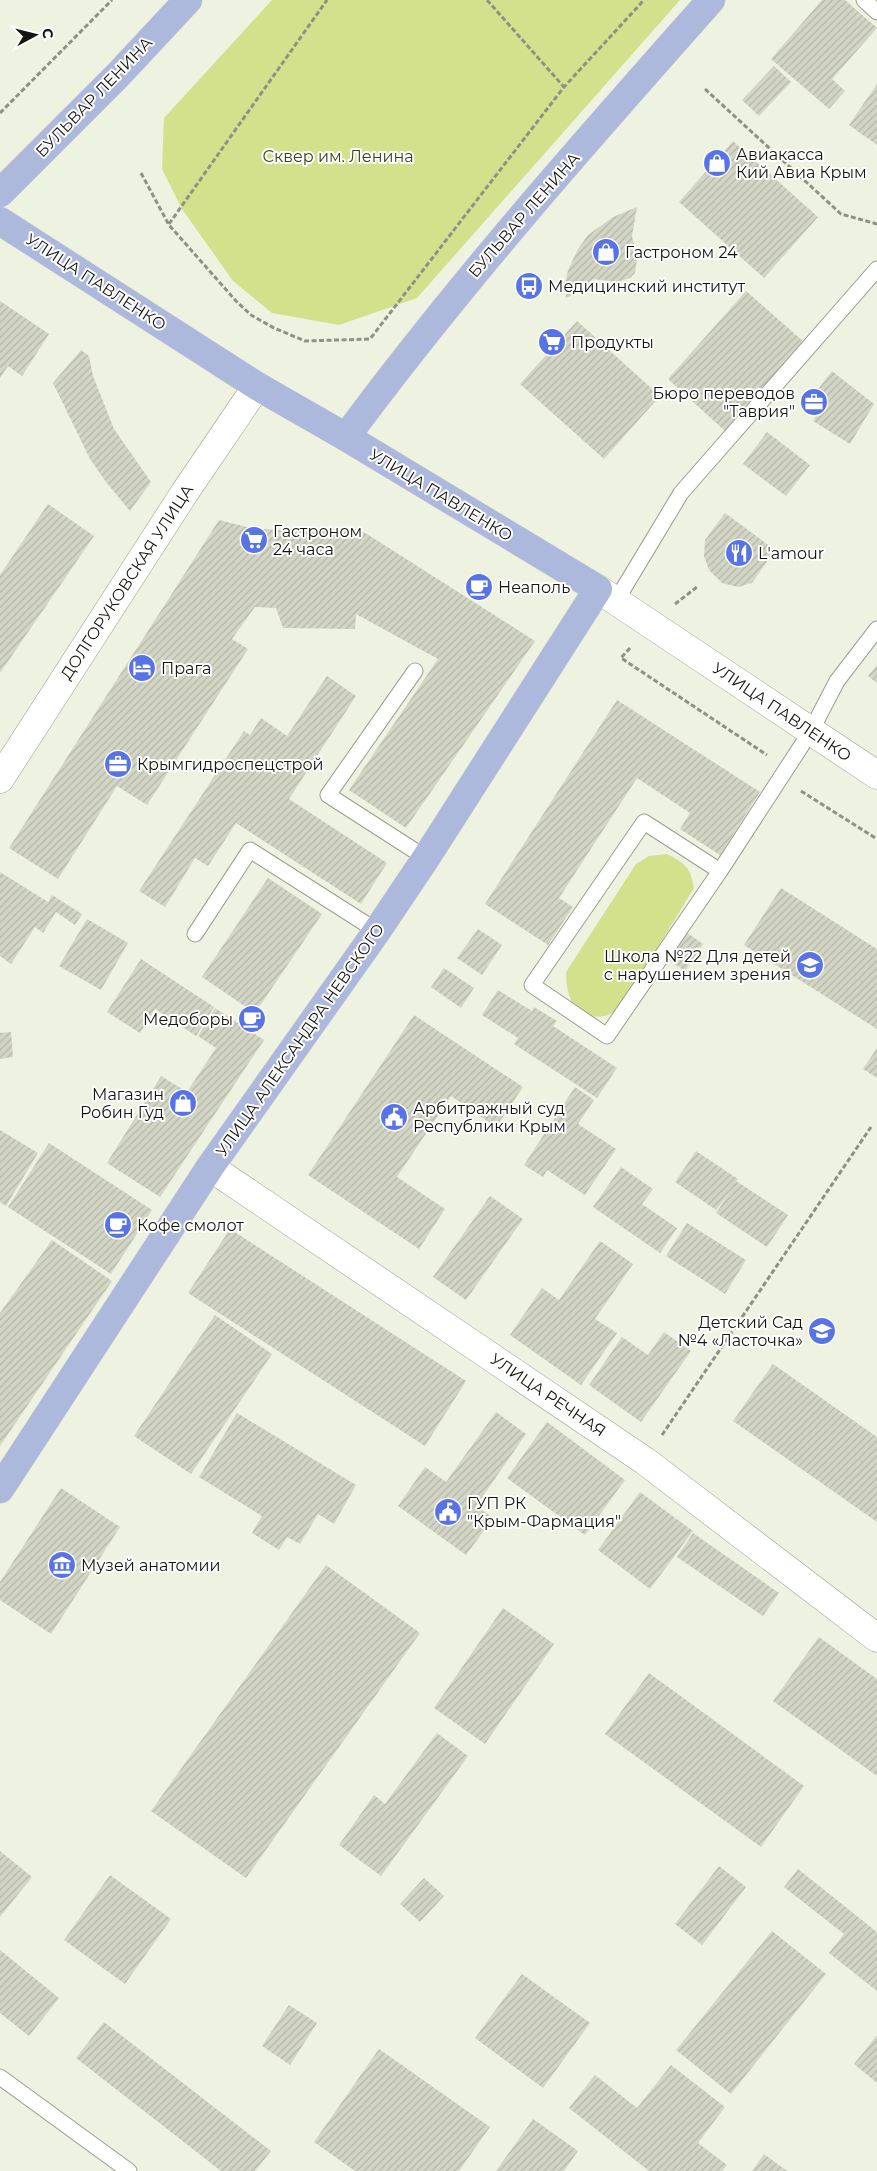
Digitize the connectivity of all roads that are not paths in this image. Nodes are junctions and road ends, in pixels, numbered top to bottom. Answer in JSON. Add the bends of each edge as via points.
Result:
{"nodes":[{"id":1,"x":188,"y":0,"type":"edge"},
{"id":2,"x":711,"y":0,"type":"edge"},
{"id":3,"x":864,"y":0,"type":"edge"},
{"id":4,"x":877,"y":12,"type":"edge"},
{"id":5,"x":0,"y":193,"type":"edge"},
{"id":6,"x":0,"y":221,"type":"edge"},
{"id":7,"x":877,"y":269,"type":"edge"},
{"id":8,"x":257,"y":386,"type":"junction"},
{"id":9,"x":346,"y":437,"type":"junction"},
{"id":10,"x":607,"y":595,"type":"junction"},
{"id":11,"x":877,"y":629,"type":"edge"},
{"id":12,"x":416,"y":671,"type":"dead end"},
{"id":13,"x":811,"y":731,"type":"junction"},
{"id":14,"x":877,"y":775,"type":"edge"},
{"id":15,"x":0,"y":779,"type":"edge"},
{"id":16,"x":426,"y":858,"type":"junction"},
{"id":17,"x":720,"y":871,"type":"junction"},
{"id":18,"x":378,"y":931,"type":"junction"},
{"id":19,"x":195,"y":934,"type":"dead end"},
{"id":20,"x":210,"y":1166,"type":"junction"},
{"id":21,"x":0,"y":1489,"type":"edge"},
{"id":22,"x":877,"y":1638,"type":"edge"},
{"id":23,"x":0,"y":2077,"type":"edge"},
{"id":24,"x":129,"y":2171,"type":"edge"}],
"edges":[{"from":1,"to":5,"type":"main road","name":"БУЛЬВАР ЛЕНИНА"},
{"from":2,"to":9,"type":"main road","name":"БУЛЬВАР ЛЕНИНА","via":[[460,289]]},
{"from":3,"to":4,"type":"lane"},
{"from":6,"to":8,"type":"main road","name":"УЛИЦА ПАВЛЕНКО"},
{"from":7,"to":10,"type":"lane","via":[[681,493]]},
{"from":8,"to":9,"type":"main road","name":"УЛИЦА ПАВЛЕНКО"},
{"from":8,"to":15,"type":"street","name":"ДОЛГОРУКОВСКАЯ УЛИЦА"},
{"from":9,"to":10,"type":"main road","name":"УЛИЦА ПАВЛЕНКО"},
{"from":10,"to":13,"type":"street","name":"УЛИЦА ПАВЛЕНКО"},
{"from":10,"to":16,"type":"main road","name":"УЛИЦА АЛЕКСАНДРА НЕВСКОГО"},
{"from":11,"to":13,"type":"lane","via":[[838,681]]},
{"from":12,"to":16,"type":"lane","via":[[328,795]]},
{"from":13,"to":14,"type":"street","name":"УЛИЦА ПАВЛЕНКО"},
{"from":13,"to":17,"type":"lane"},
{"from":16,"to":18,"type":"main road","name":"УЛИЦА АЛЕКСАНДРА НЕВСКОГО"},
{"from":17,"to":17,"type":"lane","via":[[644,822],[532,985],[607,1036]]},
{"from":18,"to":19,"type":"lane","via":[[250,850]]},
{"from":18,"to":20,"type":"main road","name":"УЛИЦА АЛЕКСАНДРА НЕВСКОГО"},
{"from":20,"to":21,"type":"main road","name":"УЛИЦА АЛЕКСАНДРА НЕВСКОГО"},
{"from":20,"to":22,"type":"street","name":"УЛИЦА РЕЧНАЯ","via":[[645,1461]]},
{"from":23,"to":24,"type":"lane"}]}
